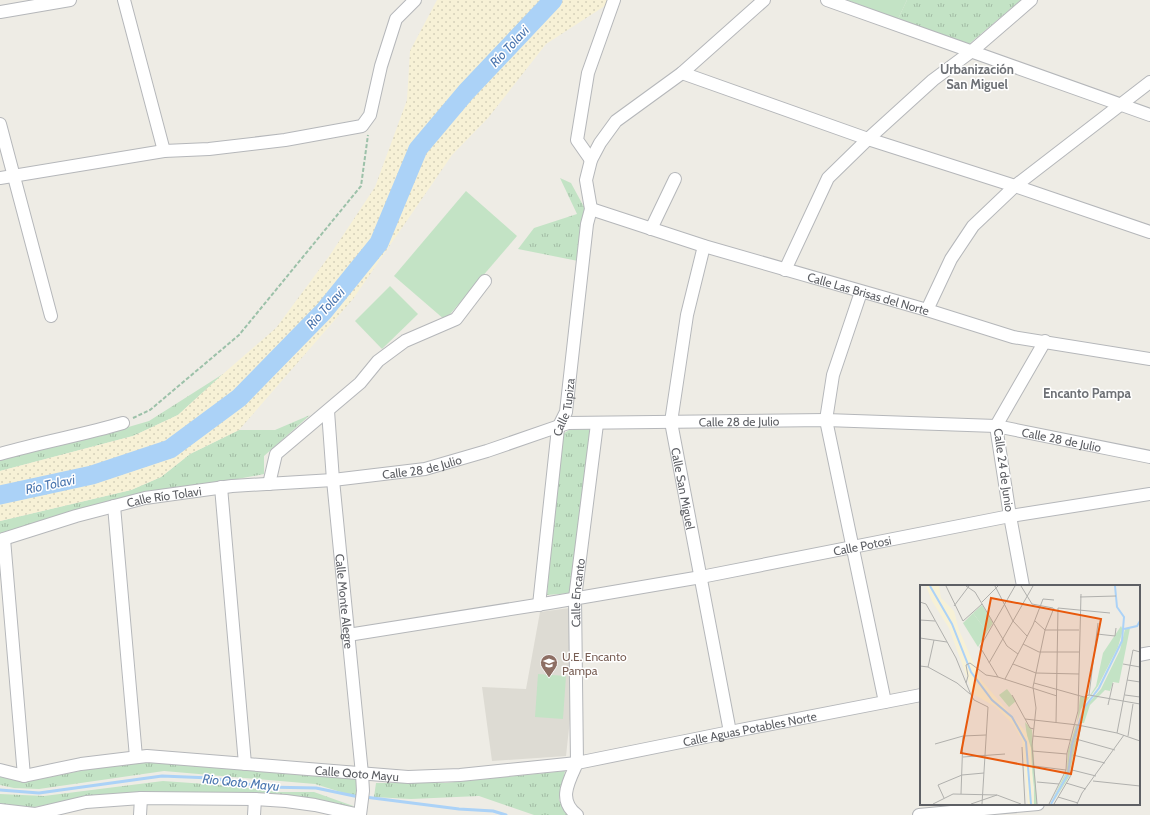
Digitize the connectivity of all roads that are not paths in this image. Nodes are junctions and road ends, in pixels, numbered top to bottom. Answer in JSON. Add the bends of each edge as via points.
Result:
{"nodes":[{"id":1,"x":70,"y":0,"type":"edge"},
{"id":2,"x":124,"y":0,"type":"edge"},
{"id":3,"x":415,"y":0,"type":"edge"},
{"id":4,"x":614,"y":0,"type":"edge"},
{"id":5,"x":764,"y":0,"type":"edge"},
{"id":6,"x":827,"y":0,"type":"edge"},
{"id":7,"x":1030,"y":0,"type":"edge"},
{"id":8,"x":0,"y":12,"type":"edge"},
{"id":9,"x":972,"y":52,"type":"junction"},
{"id":10,"x":682,"y":73,"type":"junction"},
{"id":11,"x":1150,"y":82,"type":"edge"},
{"id":12,"x":1120,"y":105,"type":"junction"},
{"id":13,"x":1150,"y":115,"type":"edge"},
{"id":14,"x":0,"y":124,"type":"edge"},
{"id":15,"x":868,"y":139,"type":"junction"},
{"id":16,"x":164,"y":151,"type":"junction"},
{"id":17,"x":591,"y":160,"type":"junction"},
{"id":18,"x":13,"y":176,"type":"junction"},
{"id":19,"x":0,"y":178,"type":"edge"},
{"id":20,"x":675,"y":179,"type":"dead end"},
{"id":21,"x":1014,"y":186,"type":"junction"},
{"id":22,"x":591,"y":210,"type":"junction"},
{"id":23,"x":651,"y":229,"type":"junction"},
{"id":24,"x":1150,"y":232,"type":"edge"},
{"id":25,"x":704,"y":246,"type":"junction"},
{"id":26,"x":785,"y":270,"type":"junction"},
{"id":27,"x":485,"y":281,"type":"dead end"},
{"id":28,"x":861,"y":292,"type":"junction"},
{"id":29,"x":927,"y":310,"type":"junction"},
{"id":30,"x":51,"y":316,"type":"dead end"},
{"id":31,"x":1045,"y":342,"type":"junction"},
{"id":32,"x":1150,"y":359,"type":"edge"},
{"id":33,"x":328,"y":411,"type":"junction"},
{"id":34,"x":826,"y":420,"type":"junction"},
{"id":35,"x":671,"y":422,"type":"junction"},
{"id":36,"x":123,"y":423,"type":"road end"},
{"id":37,"x":598,"y":424,"type":"junction"},
{"id":38,"x":996,"y":426,"type":"junction"},
{"id":39,"x":558,"y":428,"type":"junction"},
{"id":40,"x":0,"y":454,"type":"edge"},
{"id":41,"x":1150,"y":457,"type":"edge"},
{"id":42,"x":333,"y":480,"type":"junction"},
{"id":43,"x":269,"y":484,"type":"junction"},
{"id":44,"x":221,"y":488,"type":"junction"},
{"id":45,"x":1150,"y":494,"type":"edge"},
{"id":46,"x":114,"y":506,"type":"junction"},
{"id":47,"x":1010,"y":516,"type":"junction"},
{"id":48,"x":2,"y":539,"type":"edge"},
{"id":49,"x":854,"y":547,"type":"junction"},
{"id":50,"x":701,"y":577,"type":"junction"},
{"id":51,"x":1023,"y":585,"type":"edge"},
{"id":52,"x":575,"y":598,"type":"junction"},
{"id":53,"x":539,"y":605,"type":"junction"},
{"id":54,"x":348,"y":635,"type":"junction"},
{"id":55,"x":1150,"y":653,"type":"edge"},
{"id":56,"x":1140,"y":655,"type":"edge"},
{"id":57,"x":920,"y":695,"type":"edge"},
{"id":58,"x":885,"y":702,"type":"junction"},
{"id":59,"x":730,"y":732,"type":"junction"},
{"id":60,"x":136,"y":757,"type":"junction"},
{"id":61,"x":245,"y":764,"type":"junction"},
{"id":62,"x":578,"y":764,"type":"junction"},
{"id":63,"x":0,"y":770,"type":"edge"},
{"id":64,"x":362,"y":774,"type":"junction"},
{"id":65,"x":24,"y":776,"type":"junction"},
{"id":66,"x":141,"y":798,"type":"junction"},
{"id":67,"x":255,"y":799,"type":"junction"},
{"id":68,"x":1028,"y":805,"type":"edge"},
{"id":69,"x":1039,"y":805,"type":"edge"},
{"id":70,"x":0,"y":810,"type":"edge"},
{"id":71,"x":361,"y":812,"type":"edge"},
{"id":72,"x":35,"y":815,"type":"edge"},
{"id":73,"x":140,"y":815,"type":"edge"},
{"id":74,"x":254,"y":815,"type":"edge"},
{"id":75,"x":577,"y":815,"type":"edge"},
{"id":76,"x":919,"y":815,"type":"edge"},
{"id":77,"x":1040,"y":815,"type":"edge"}],
"edges":[{"from":1,"to":8,"type":"street"},
{"from":2,"to":16,"type":"street"},
{"from":3,"to":16,"type":"street","via":[[396,19],[381,66],[370,115],[362,126],[209,149]]},
{"from":4,"to":17,"type":"street","via":[[588,73],[577,140]]},
{"from":5,"to":10,"type":"street"},
{"from":6,"to":9,"type":"street"},
{"from":7,"to":9,"type":"street"},
{"from":9,"to":12,"type":"street"},
{"from":9,"to":15,"type":"street","via":[[933,80]]},
{"from":10,"to":15,"type":"street"},
{"from":10,"to":17,"type":"street","via":[[616,120]]},
{"from":11,"to":12,"type":"street"},
{"from":12,"to":13,"type":"street"},
{"from":12,"to":21,"type":"street"},
{"from":14,"to":18,"type":"street"},
{"from":15,"to":21,"type":"street"},
{"from":15,"to":26,"type":"street","via":[[828,178]]},
{"from":16,"to":18,"type":"street"},
{"from":17,"to":22,"type":"street","via":[[586,180]]},
{"from":18,"to":19,"type":"street"},
{"from":18,"to":30,"type":"street"},
{"from":20,"to":23,"type":"street"},
{"from":21,"to":24,"type":"street"},
{"from":21,"to":29,"type":"street","via":[[972,226],[952,259]]},
{"from":22,"to":23,"type":"street","name":"Calle Las Brisas del Norte"},
{"from":22,"to":39,"type":"street","name":"Calle Tupiza","via":[[587,224],[566,412]]},
{"from":23,"to":25,"type":"street","name":"Calle Las Brisas del Norte"},
{"from":25,"to":26,"type":"street","name":"Calle Las Brisas del Norte"},
{"from":25,"to":35,"type":"street","name":"Calle San Miguel","via":[[687,315]]},
{"from":26,"to":28,"type":"street","name":"Calle Las Brisas del Norte"},
{"from":27,"to":33,"type":"street","via":[[456,319],[406,341],[378,361],[360,383]]},
{"from":28,"to":29,"type":"street","name":"Calle Las Brisas del Norte"},
{"from":28,"to":34,"type":"street","via":[[833,375]]},
{"from":29,"to":31,"type":"street","name":"Calle Las Brisas del Norte","via":[[1013,337]]},
{"from":31,"to":32,"type":"street","name":"Calle Las Brisas del Norte"},
{"from":31,"to":38,"type":"street","name":"Calle 24 de Junio"},
{"from":33,"to":42,"type":"street","name":"Calle Monte Alegre"},
{"from":33,"to":43,"type":"street","via":[[276,454]]},
{"from":34,"to":35,"type":"street","name":"Calle 28 de Julio"},
{"from":34,"to":38,"type":"street","name":"Calle 28 de Julio"},
{"from":34,"to":49,"type":"street"},
{"from":35,"to":37,"type":"street","name":"Calle 28 de Julio"},
{"from":35,"to":50,"type":"street","name":"Calle San Miguel"},
{"from":36,"to":40,"type":"street"},
{"from":37,"to":39,"type":"street","name":"Calle 28 de Julio","via":[[568,424]]},
{"from":37,"to":52,"type":"street","name":"Calle Encanto"},
{"from":38,"to":41,"type":"street","name":"Calle 28 de Julio"},
{"from":38,"to":47,"type":"street","name":"Calle 24 de Junio"},
{"from":39,"to":42,"type":"street","name":"Calle 28 de Julio","via":[[425,468]]},
{"from":39,"to":53,"type":"street","name":"Calle Tupiza"},
{"from":42,"to":43,"type":"street","name":"Calle Río Tolavi"},
{"from":42,"to":54,"type":"street","name":"Calle Monte Alegre"},
{"from":43,"to":44,"type":"street","name":"Calle Río Tolavi"},
{"from":44,"to":46,"type":"street","name":"Calle Río Tolavi","via":[[145,498]]},
{"from":44,"to":61,"type":"street"},
{"from":45,"to":47,"type":"street","name":"Calle Potosi"},
{"from":46,"to":48,"type":"street","name":"Calle Río Tolavi"},
{"from":46,"to":60,"type":"street"},
{"from":47,"to":49,"type":"street","name":"Calle Potosi"},
{"from":47,"to":51,"type":"street","name":"Calle 24 de Junio"},
{"from":48,"to":65,"type":"street"},
{"from":49,"to":50,"type":"street","name":"Calle Potosi"},
{"from":49,"to":58,"type":"street"},
{"from":50,"to":52,"type":"street","name":"Calle Potosi"},
{"from":50,"to":59,"type":"street","name":"Calle San Miguel"},
{"from":52,"to":53,"type":"street","name":"Calle Potosi"},
{"from":52,"to":62,"type":"street","name":"Calle Encanto"},
{"from":53,"to":54,"type":"street","name":"Calle Potosi"},
{"from":54,"to":64,"type":"street","name":"Calle Monte Alegre"},
{"from":55,"to":56,"type":"street"},
{"from":57,"to":58,"type":"street","name":"Calle Aguas Potables Norte"},
{"from":58,"to":59,"type":"street","name":"Calle Aguas Potables Norte"},
{"from":59,"to":62,"type":"street","name":"Calle Aguas Potables Norte"},
{"from":60,"to":61,"type":"street","name":"Calle Qoto Mayu"},
{"from":60,"to":65,"type":"street","name":"Calle Qoto Mayu","via":[[81,764]]},
{"from":61,"to":64,"type":"street","name":"Calle Qoto Mayu"},
{"from":62,"to":64,"type":"street","name":"Calle Qoto Mayu","via":[[460,775],[408,777]]},
{"from":62,"to":75,"type":"street","via":[[567,786],[566,801],[571,811]]},
{"from":63,"to":65,"type":"street"},
{"from":64,"to":71,"type":"street","name":"Calle Monte Alegre"},
{"from":66,"to":67,"type":"street"},
{"from":66,"to":72,"type":"street","via":[[86,802]]},
{"from":66,"to":73,"type":"street"},
{"from":67,"to":71,"type":"street"},
{"from":67,"to":74,"type":"street"},
{"from":68,"to":76,"type":"street"},
{"from":69,"to":77,"type":"street"},
{"from":70,"to":72,"type":"street"}]}
